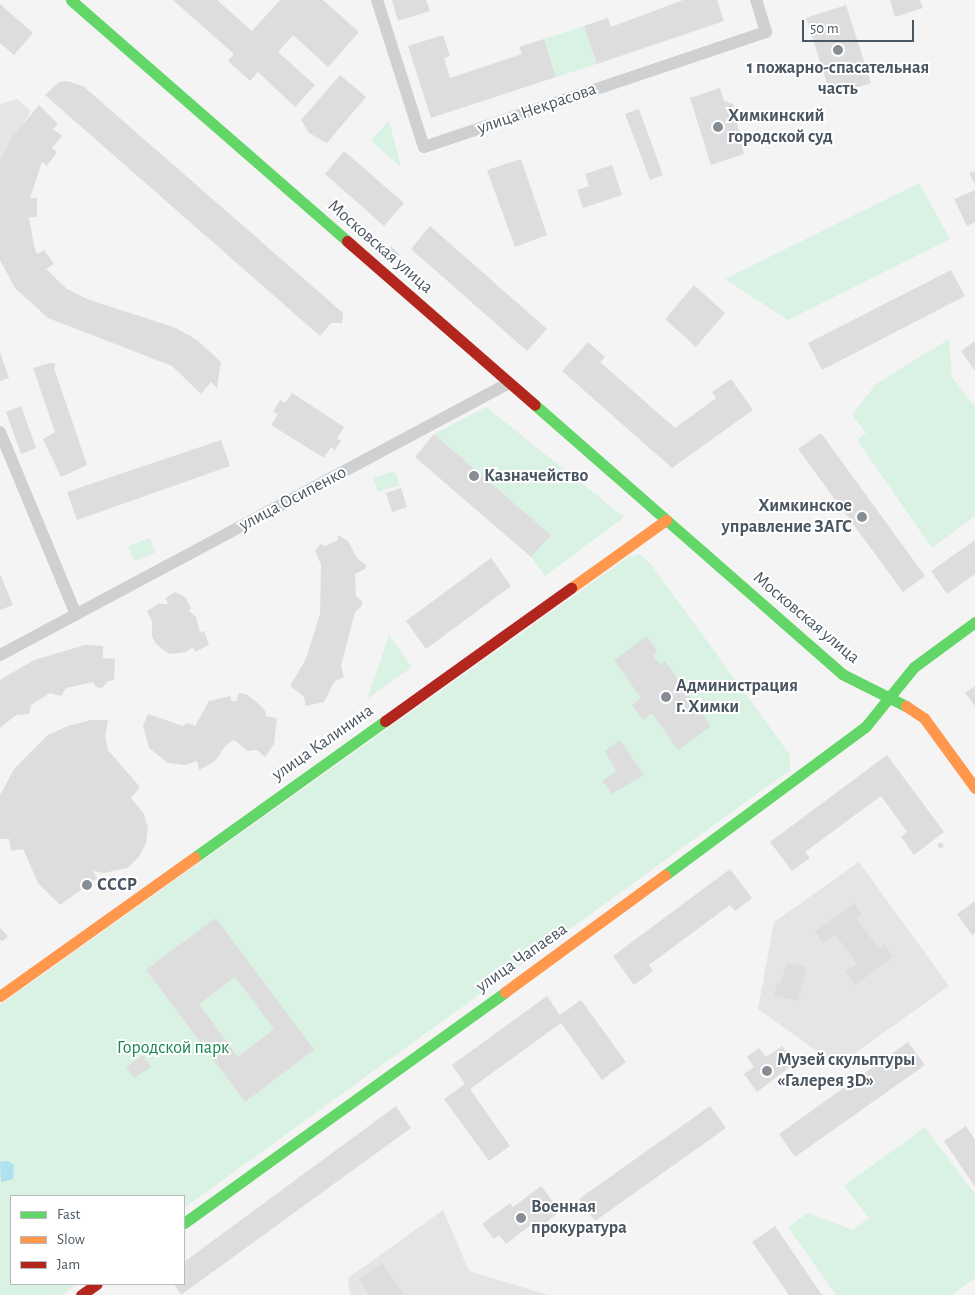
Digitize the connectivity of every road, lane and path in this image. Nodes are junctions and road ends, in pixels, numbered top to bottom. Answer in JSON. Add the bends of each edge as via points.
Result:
{"nodes":[{"id":1,"x":71,"y":0,"type":"edge"},
{"id":2,"x":377,"y":0,"type":"edge"},
{"id":3,"x":756,"y":0,"type":"edge"},
{"id":4,"x":509,"y":383,"type":"junction"},
{"id":5,"x":0,"y":432,"type":"edge"},
{"id":6,"x":666,"y":520,"type":"junction"},
{"id":7,"x":76,"y":614,"type":"junction"},
{"id":8,"x":975,"y":622,"type":"edge"},
{"id":9,"x":0,"y":655,"type":"edge"},
{"id":10,"x":892,"y":697,"type":"junction"},
{"id":11,"x":904,"y":704,"type":"junction"},
{"id":12,"x":877,"y":716,"type":"junction"},
{"id":13,"x":975,"y":788,"type":"edge"},
{"id":14,"x":0,"y":996,"type":"edge"},
{"id":15,"x":185,"y":1222,"type":"edge"},
{"id":16,"x":96,"y":1285,"type":"edge"},
{"id":17,"x":81,"y":1295,"type":"edge"}],
"edges":[{"from":1,"to":4,"type":"street","name":"Московская улица"},
{"from":2,"to":3,"type":"street","name":"улица Некрасова","via":[[424,147],[766,32]]},
{"from":4,"to":6,"type":"street","name":"Московская улица"},
{"from":4,"to":7,"type":"street","name":"улица Осипенко"},
{"from":5,"to":7,"type":"street"},
{"from":6,"to":10,"type":"street","name":"Московская улица","via":[[842,674]]},
{"from":6,"to":14,"type":"street","name":"улица Калинина"},
{"from":7,"to":9,"type":"street","name":"улица Осипенко"},
{"from":8,"to":10,"type":"street","name":"улица Чапаева","via":[[914,668]]},
{"from":10,"to":11,"type":"street","name":"Московская улица"},
{"from":10,"to":12,"type":"street","name":"улица Чапаева"},
{"from":11,"to":12,"type":"street","name":"улица Чапаева"},
{"from":11,"to":13,"type":"street","name":"Московская улица","via":[[924,718]]},
{"from":12,"to":15,"type":"street","name":"улица Чапаева","via":[[579,939]]},
{"from":16,"to":17,"type":"street"}]}
